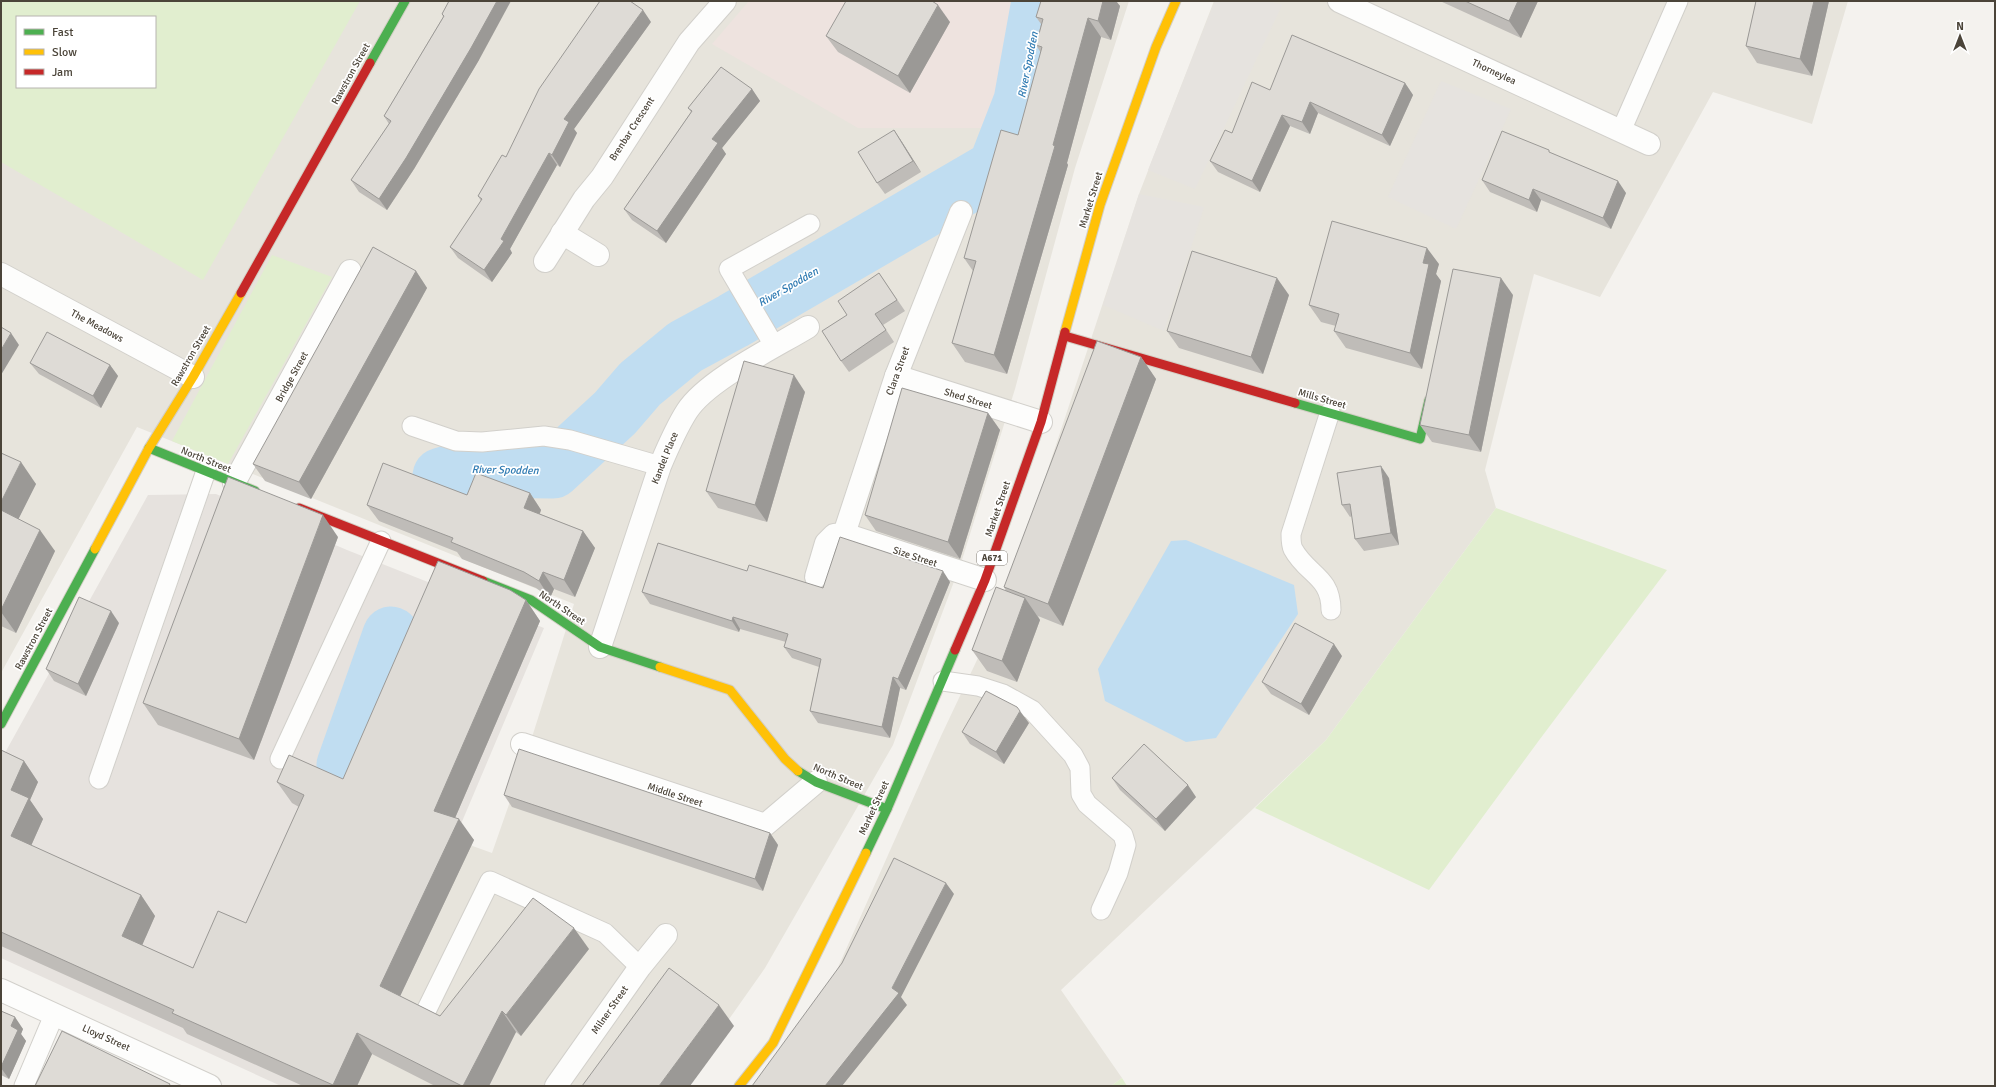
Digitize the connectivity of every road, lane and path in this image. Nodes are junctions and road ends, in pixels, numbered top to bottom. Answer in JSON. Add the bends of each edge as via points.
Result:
{"nodes":[{"id":1,"x":405,"y":1,"type":"edge"},
{"id":2,"x":725,"y":1,"type":"edge"},
{"id":3,"x":1176,"y":1,"type":"edge"},
{"id":4,"x":1339,"y":1,"type":"edge"},
{"id":5,"x":1678,"y":1,"type":"edge"},
{"id":6,"x":1621,"y":131,"type":"junction"},
{"id":7,"x":1649,"y":144,"type":"dead end"},
{"id":8,"x":961,"y":212,"type":"dead end"},
{"id":9,"x":810,"y":224,"type":"dead end"},
{"id":10,"x":562,"y":233,"type":"junction"},
{"id":11,"x":598,"y":255,"type":"dead end"},
{"id":12,"x":545,"y":261,"type":"dead end"},
{"id":13,"x":350,"y":271,"type":"dead end"},
{"id":14,"x":1,"y":274,"type":"edge"},
{"id":15,"x":808,"y":327,"type":"dead end"},
{"id":16,"x":1065,"y":336,"type":"junction"},
{"id":17,"x":770,"y":338,"type":"junction"},
{"id":18,"x":896,"y":376,"type":"junction"},
{"id":19,"x":192,"y":377,"type":"junction"},
{"id":20,"x":1430,"y":392,"type":"edge"},
{"id":21,"x":1330,"y":412,"type":"junction"},
{"id":22,"x":1041,"y":422,"type":"junction"},
{"id":23,"x":412,"y":426,"type":"dead end"},
{"id":24,"x":149,"y":448,"type":"junction"},
{"id":25,"x":660,"y":466,"type":"junction"},
{"id":26,"x":206,"y":471,"type":"junction"},
{"id":27,"x":234,"y":483,"type":"junction"},
{"id":28,"x":263,"y":494,"type":"edge"},
{"id":29,"x":292,"y":506,"type":"edge"},
{"id":30,"x":844,"y":534,"type":"junction"},
{"id":31,"x":381,"y":541,"type":"junction"},
{"id":32,"x":816,"y":577,"type":"dead end"},
{"id":33,"x":985,"y":580,"type":"junction"},
{"id":34,"x":1331,"y":610,"type":"dead end"},
{"id":35,"x":600,"y":647,"type":"junction"},
{"id":36,"x":943,"y":681,"type":"junction"},
{"id":37,"x":1,"y":724,"type":"edge"},
{"id":38,"x":522,"y":744,"type":"dead end"},
{"id":39,"x":280,"y":759,"type":"dead end"},
{"id":40,"x":98,"y":779,"type":"dead end"},
{"id":41,"x":816,"y":782,"type":"junction"},
{"id":42,"x":887,"y":809,"type":"junction"},
{"id":43,"x":1102,"y":910,"type":"dead end"},
{"id":44,"x":666,"y":935,"type":"dead end"},
{"id":45,"x":640,"y":967,"type":"junction"},
{"id":46,"x":1,"y":990,"type":"edge"},
{"id":47,"x":427,"y":1009,"type":"edge"},
{"id":48,"x":54,"y":1015,"type":"junction"},
{"id":49,"x":24,"y":1086,"type":"edge"},
{"id":50,"x":210,"y":1086,"type":"edge"},
{"id":51,"x":556,"y":1086,"type":"edge"},
{"id":52,"x":739,"y":1086,"type":"edge"}],
"edges":[{"from":1,"to":19,"type":"street","name":"Rawstron Street"},
{"from":2,"to":10,"type":"street","name":"Brenbar Crescent","via":[[689,42],[602,177]]},
{"from":3,"to":16,"type":"street","name":"Market Street","number":"A671","via":[[1156,47],[1100,205]]},
{"from":4,"to":6,"type":"street","name":"Thorneylea"},
{"from":5,"to":6,"type":"lane"},
{"from":6,"to":7,"type":"street","name":"Thorneylea"},
{"from":8,"to":18,"type":"street","name":"Clara Street"},
{"from":9,"to":17,"type":"lane","via":[[729,269]]},
{"from":10,"to":11,"type":"street"},
{"from":10,"to":12,"type":"street","name":"Brenbar Crescent"},
{"from":13,"to":27,"type":"street","name":"Bridge Street"},
{"from":14,"to":19,"type":"street","name":"The Meadows"},
{"from":15,"to":17,"type":"street","name":"Kandel Place"},
{"from":16,"to":21,"type":"street","name":"Mills Street"},
{"from":16,"to":22,"type":"street","name":"Market Street","number":"A671"},
{"from":17,"to":25,"type":"street","name":"Kandel Place","via":[[704,391],[687,409]]},
{"from":18,"to":22,"type":"street","name":"Shed Street"},
{"from":18,"to":30,"type":"street","name":"Clara Street"},
{"from":19,"to":24,"type":"street","name":"Rawstron Street"},
{"from":20,"to":21,"type":"street","name":"Mills Street","via":[[1420,438]]},
{"from":21,"to":34,"type":"lane","via":[[1291,534],[1292,548],[1327,587],[1331,597]]},
{"from":22,"to":33,"type":"street","name":"Market Street","number":"A671"},
{"from":23,"to":25,"type":"lane","via":[[456,441],[482,442],[544,436],[570,440]]},
{"from":24,"to":26,"type":"street","name":"North Street"},
{"from":24,"to":37,"type":"street","name":"Rawstron Street"},
{"from":25,"to":35,"type":"street","name":"Kandel Place"},
{"from":26,"to":27,"type":"street","name":"North Street"},
{"from":26,"to":40,"type":"lane"},
{"from":27,"to":28,"type":"street","name":"North Street"},
{"from":29,"to":31,"type":"street","name":"North Street"},
{"from":30,"to":32,"type":"street","via":[[834,535],[826,543]]},
{"from":30,"to":33,"type":"street","name":"Size Street"},
{"from":31,"to":35,"type":"street","name":"North Street","via":[[531,600]]},
{"from":31,"to":39,"type":"lane"},
{"from":33,"to":36,"type":"street","name":"Market Street","number":"A671"},
{"from":35,"to":41,"type":"street","name":"North Street","via":[[730,690],[785,759],[799,772]]},
{"from":36,"to":42,"type":"street","name":"Market Street","number":"A671"},
{"from":36,"to":43,"type":"lane","via":[[978,686],[1003,694],[1032,710],[1073,755],[1080,768],[1081,794],[1087,804],[1123,835],[1126,845],[1118,873]]},
{"from":38,"to":41,"type":"street","name":"Middle Street","via":[[765,825]]},
{"from":41,"to":42,"type":"street","name":"North Street"},
{"from":42,"to":52,"type":"street","name":"Market Street","number":"A671","via":[[773,1043]]},
{"from":44,"to":45,"type":"street","name":"Milner Street"},
{"from":45,"to":47,"type":"lane","via":[[605,933],[490,881]]},
{"from":45,"to":51,"type":"street","name":"Milner Street"},
{"from":46,"to":48,"type":"street","name":"Lloyd Street"},
{"from":48,"to":49,"type":"lane"},
{"from":48,"to":50,"type":"street","name":"Lloyd Street"}]}
